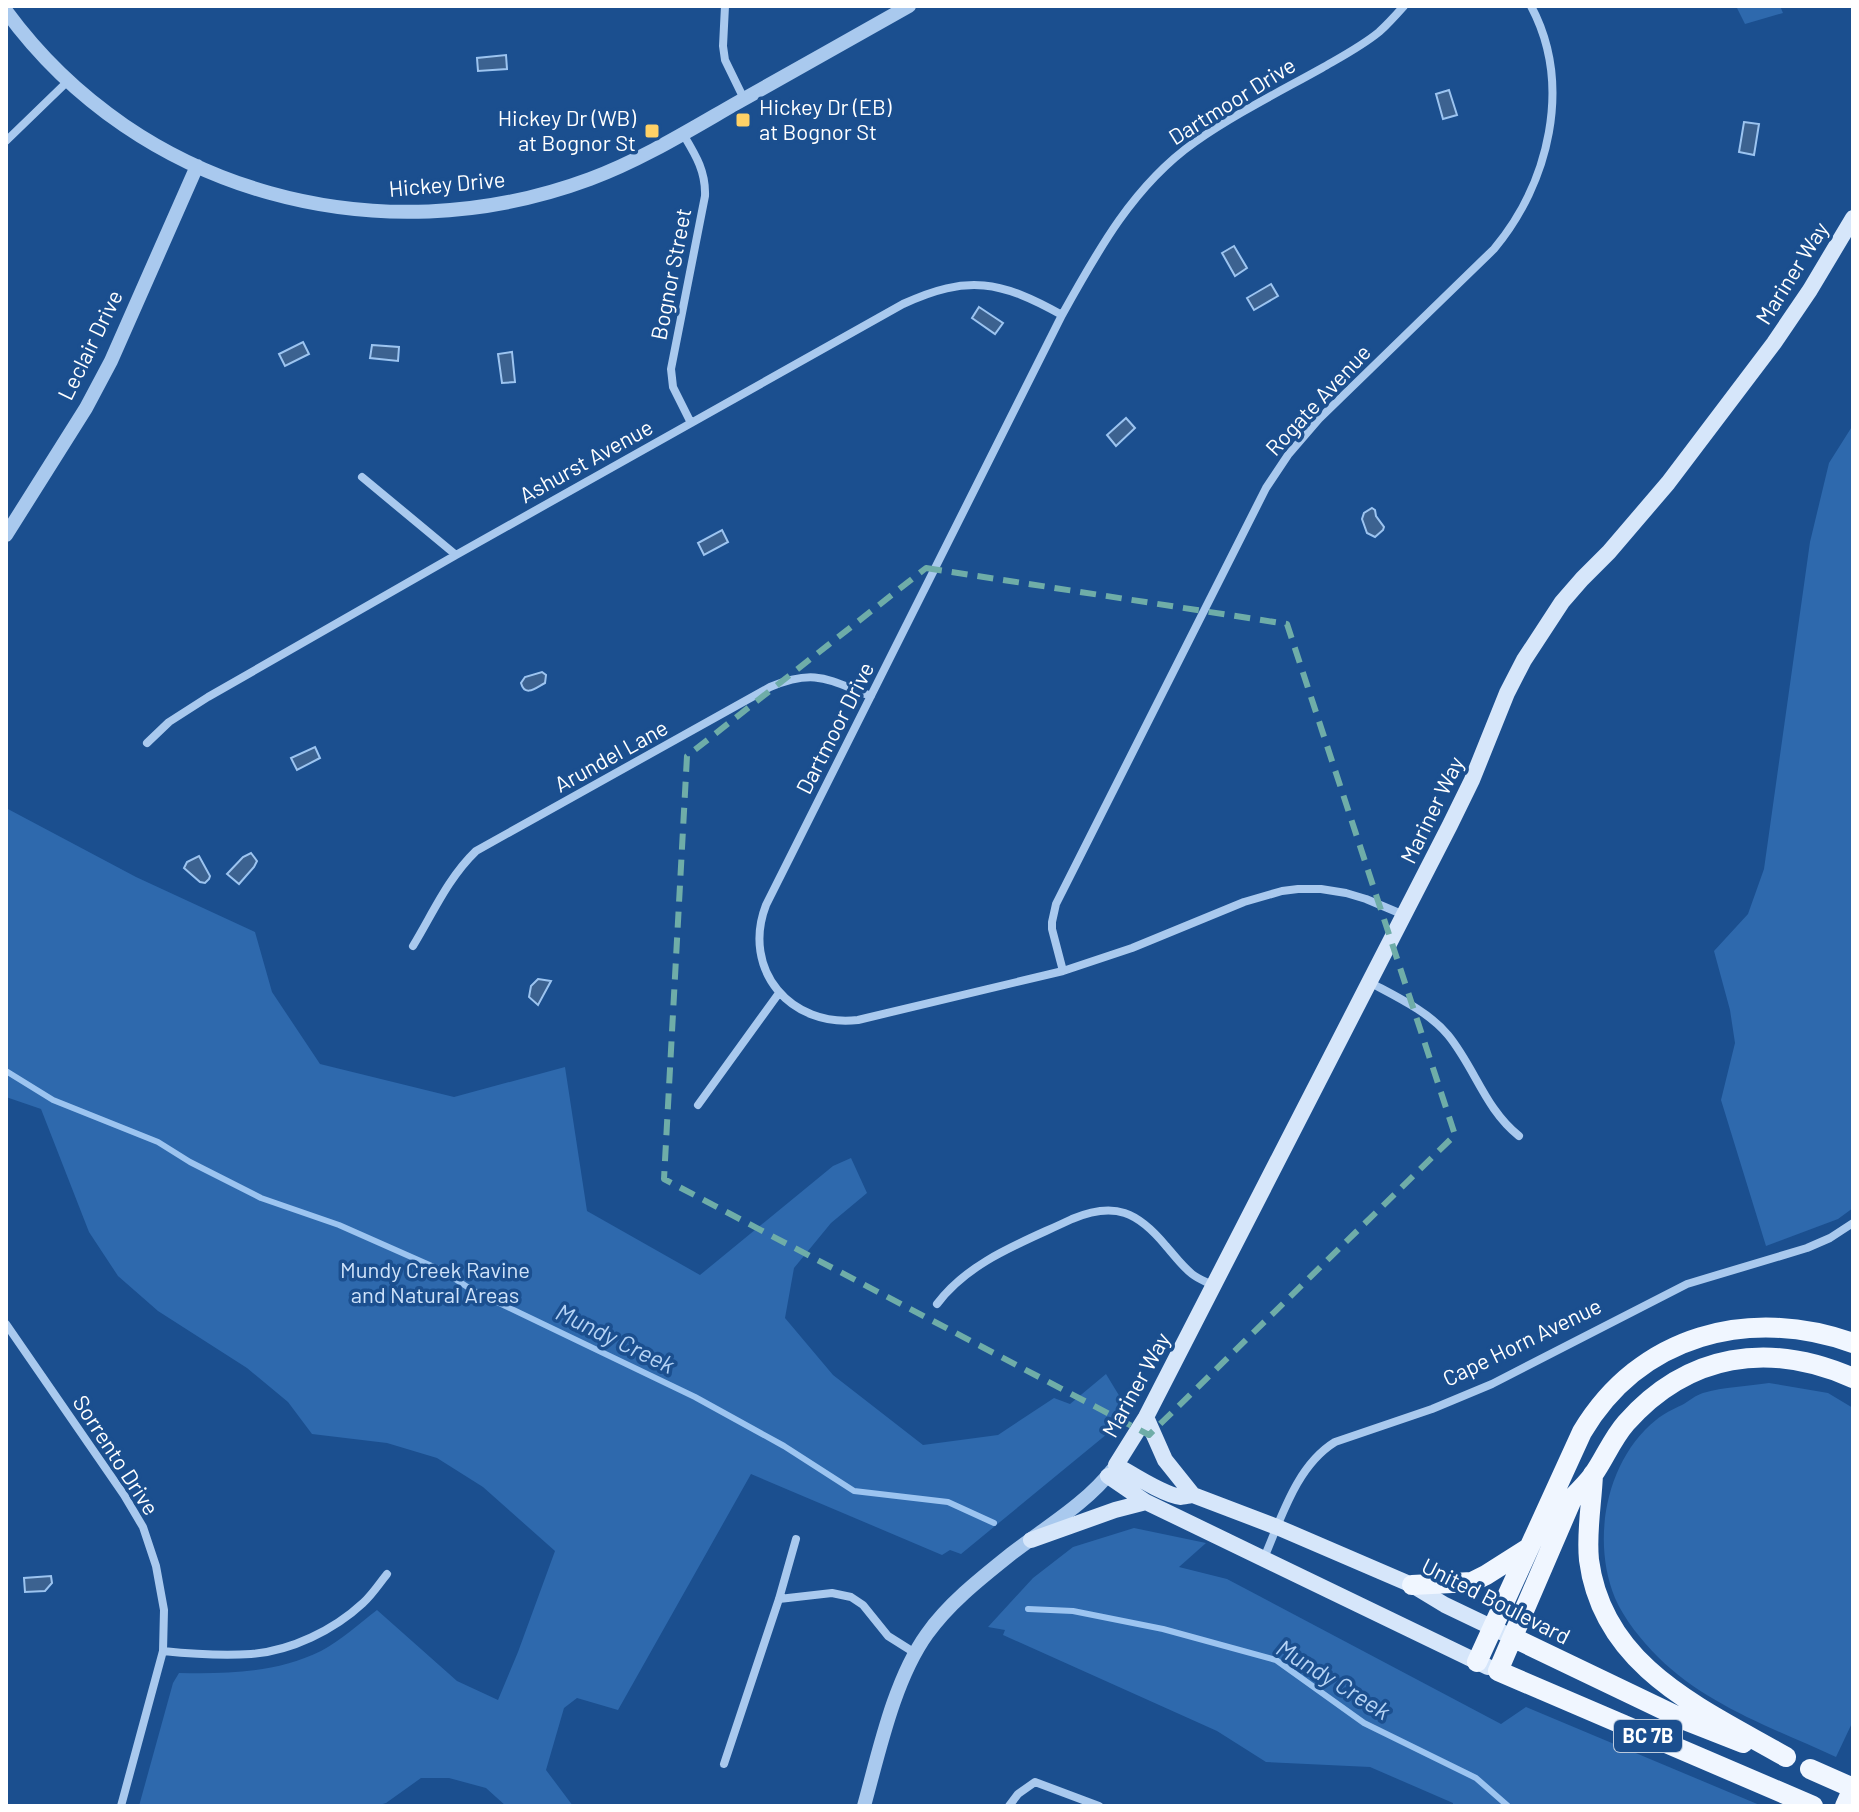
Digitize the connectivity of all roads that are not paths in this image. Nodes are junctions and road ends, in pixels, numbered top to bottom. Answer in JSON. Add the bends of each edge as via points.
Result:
{"nodes":[{"id":1,"x":725,"y":6,"type":"edge"},
{"id":2,"x":909,"y":6,"type":"edge"},
{"id":3,"x":1404,"y":6,"type":"edge"},
{"id":4,"x":1531,"y":6,"type":"edge"},
{"id":5,"x":6,"y":11,"type":"edge"},
{"id":6,"x":69,"y":80,"type":"junction"},
{"id":7,"x":744,"y":99,"type":"junction"},
{"id":8,"x":683,"y":134,"type":"junction"},
{"id":9,"x":6,"y":141,"type":"edge"},
{"id":10,"x":197,"y":166,"type":"junction"},
{"id":11,"x":1853,"y":218,"type":"edge"},
{"id":12,"x":1062,"y":315,"type":"junction"},
{"id":13,"x":691,"y":423,"type":"junction"},
{"id":14,"x":362,"y":477,"type":"dead end"},
{"id":15,"x":6,"y":535,"type":"edge"},
{"id":16,"x":456,"y":555,"type":"junction"},
{"id":17,"x":871,"y":696,"type":"junction"},
{"id":18,"x":147,"y":743,"type":"dead end"},
{"id":19,"x":1405,"y":915,"type":"junction"},
{"id":20,"x":413,"y":946,"type":"dead end"},
{"id":21,"x":1063,"y":971,"type":"junction"},
{"id":22,"x":1371,"y":983,"type":"junction"},
{"id":23,"x":779,"y":993,"type":"junction"},
{"id":24,"x":698,"y":1105,"type":"dead end"},
{"id":25,"x":1519,"y":1136,"type":"dead end"},
{"id":26,"x":1853,"y":1223,"type":"edge"},
{"id":27,"x":1215,"y":1286,"type":"junction"},
{"id":28,"x":937,"y":1304,"type":"dead end"},
{"id":29,"x":8,"y":1330,"type":"edge"},
{"id":30,"x":1853,"y":1343,"type":"edge"},
{"id":31,"x":1853,"y":1378,"type":"edge"},
{"id":32,"x":1146,"y":1417,"type":"junction"},
{"id":33,"x":1112,"y":1470,"type":"junction"},
{"id":34,"x":1593,"y":1474,"type":"junction"},
{"id":35,"x":1193,"y":1495,"type":"junction"},
{"id":36,"x":1146,"y":1502,"type":"junction"},
{"id":37,"x":1277,"y":1527,"type":"junction"},
{"id":38,"x":796,"y":1539,"type":"dead end"},
{"id":39,"x":1031,"y":1540,"type":"junction"},
{"id":40,"x":1527,"y":1549,"type":"junction"},
{"id":41,"x":1264,"y":1558,"type":"junction"},
{"id":42,"x":387,"y":1574,"type":"dead end"},
{"id":43,"x":1412,"y":1585,"type":"junction"},
{"id":44,"x":779,"y":1599,"type":"junction"},
{"id":45,"x":1492,"y":1628,"type":"junction"},
{"id":46,"x":1514,"y":1638,"type":"junction"},
{"id":47,"x":163,"y":1651,"type":"junction"},
{"id":48,"x":915,"y":1653,"type":"junction"},
{"id":49,"x":1477,"y":1662,"type":"junction"},
{"id":50,"x":1498,"y":1671,"type":"junction"},
{"id":51,"x":1786,"y":1757,"type":"junction"},
{"id":52,"x":724,"y":1764,"type":"dead end"},
{"id":53,"x":1853,"y":1788,"type":"edge"},
{"id":54,"x":1806,"y":1803,"type":"edge"},
{"id":55,"x":121,"y":1806,"type":"edge"},
{"id":56,"x":864,"y":1806,"type":"edge"},
{"id":57,"x":1009,"y":1806,"type":"edge"},
{"id":58,"x":1099,"y":1806,"type":"edge"},
{"id":59,"x":1845,"y":1806,"type":"edge"}],
"edges":[{"from":1,"to":7,"type":"street","via":[[725,60]]},
{"from":2,"to":7,"type":"street","name":"Hickey Drive"},
{"from":3,"to":12,"type":"street","name":"Dartmoor Drive","via":[[1365,41],[1173,158],[1137,196]]},
{"from":4,"to":21,"type":"street","name":"Rogate Avenue","via":[[1548,47],[1553,100],[1543,157],[1527,201],[1494,249],[1319,419],[1266,488],[1056,904],[1052,929]]},
{"from":5,"to":6,"type":"street","name":"Hickey Drive"},
{"from":6,"to":9,"type":"street"},
{"from":6,"to":10,"type":"street","name":"Hickey Drive","via":[[121,122]]},
{"from":7,"to":8,"type":"street","name":"Hickey Drive"},
{"from":8,"to":10,"type":"street","name":"Hickey Drive","via":[[620,167],[557,190],[488,207],[425,213],[325,206],[263,191]]},
{"from":8,"to":13,"type":"street","name":"Bognor Street","via":[[705,183],[671,369],[673,387]]},
{"from":10,"to":15,"type":"street","name":"Leclair Drive","via":[[111,361]]},
{"from":11,"to":19,"type":"main road","name":"Mariner Way","via":[[1774,343],[1668,483],[1575,586],[1541,633],[1507,693]]},
{"from":12,"to":13,"type":"street","name":"Ashurst Avenue","via":[[1015,291],[990,285],[940,289],[903,304]]},
{"from":12,"to":17,"type":"street","name":"Dartmoor Drive"},
{"from":13,"to":16,"type":"street","name":"Ashurst Avenue"},
{"from":14,"to":16,"type":"street"},
{"from":16,"to":18,"type":"street","name":"Ashurst Avenue","via":[[208,697]]},
{"from":17,"to":20,"type":"street","name":"Arundel Lane","via":[[812,676],[770,687],[476,851],[446,887]]},
{"from":17,"to":23,"type":"street","name":"Dartmoor Drive","via":[[760,919],[761,956]]},
{"from":19,"to":21,"type":"street","via":[[1346,893],[1282,891]]},
{"from":19,"to":22,"type":"main road","name":"Mariner Way"},
{"from":21,"to":23,"type":"street","via":[[842,1022],[805,1012]]},
{"from":22,"to":25,"type":"street","via":[[1446,1033],[1491,1107]]},
{"from":22,"to":27,"type":"main road","name":"Mariner Way"},
{"from":23,"to":24,"type":"street"},
{"from":26,"to":37,"type":"street","name":"Cape Horn Avenue","via":[[1807,1248],[1687,1284],[1492,1384],[1335,1442],[1305,1473]]},
{"from":27,"to":28,"type":"street","via":[[1192,1275],[1145,1223],[1105,1211],[1072,1219],[979,1264]]},
{"from":27,"to":32,"type":"main road","name":"Mariner Way"},
{"from":29,"to":47,"type":"street","name":"Sorrento Drive","via":[[143,1527],[164,1610]]},
{"from":30,"to":40,"type":"main road","via":[[1775,1326],[1705,1336],[1656,1357],[1616,1388],[1589,1421]]},
{"from":31,"to":34,"type":"main road","via":[[1782,1358],[1743,1358],[1704,1367],[1640,1408]]},
{"from":32,"to":33,"type":"main road","name":"Mariner Way"},
{"from":32,"to":35,"type":"main road","via":[[1165,1460]]},
{"from":33,"to":35,"type":"main road","name":"United Boulevard","number":"BC 7B","via":[[1171,1494]]},
{"from":33,"to":36,"type":"main road","number":"BC 7B"},
{"from":33,"to":39,"type":"street"},
{"from":34,"to":46,"type":"main road","via":[[1573,1497]]},
{"from":34,"to":51,"type":"main road","via":[[1589,1562],[1599,1599],[1621,1641],[1677,1693]]},
{"from":35,"to":37,"type":"main road","name":"United Boulevard","number":"BC 7B"},
{"from":36,"to":39,"type":"main road"},
{"from":36,"to":41,"type":"main road","number":"BC 7B"},
{"from":37,"to":41,"type":"street","name":"Cape Horn Avenue"},
{"from":37,"to":43,"type":"main road","name":"United Boulevard","number":"BC 7B"},
{"from":38,"to":44,"type":"street"},
{"from":39,"to":48,"type":"street","via":[[959,1599]]},
{"from":40,"to":43,"type":"main road","via":[[1472,1582]]},
{"from":40,"to":45,"type":"main road"},
{"from":41,"to":49,"type":"main road","number":"BC 7B"},
{"from":42,"to":47,"type":"street","via":[[366,1601],[307,1639],[254,1654]]},
{"from":43,"to":45,"type":"main road","name":"United Boulevard","number":"BC 7B"},
{"from":44,"to":48,"type":"street","via":[[848,1596],[863,1605],[888,1636]]},
{"from":44,"to":52,"type":"street"},
{"from":45,"to":46,"type":"main road","name":"United Boulevard","number":"BC 7B"},
{"from":45,"to":49,"type":"main road"},
{"from":46,"to":50,"type":"main road"},
{"from":46,"to":51,"type":"main road","name":"United Boulevard","number":"BC 7B","via":[[1720,1736]]},
{"from":47,"to":55,"type":"street","name":"Sorrento Drive"},
{"from":48,"to":56,"type":"street"},
{"from":49,"to":50,"type":"main road","number":"BC 7B"},
{"from":50,"to":54,"type":"main road","number":"BC 7B"},
{"from":51,"to":53,"type":"main road","name":"United Boulevard","number":"BC 7B","bridge":true},
{"from":53,"to":59,"type":"main road"},
{"from":57,"to":58,"type":"street","via":[[1035,1782]]}]}
